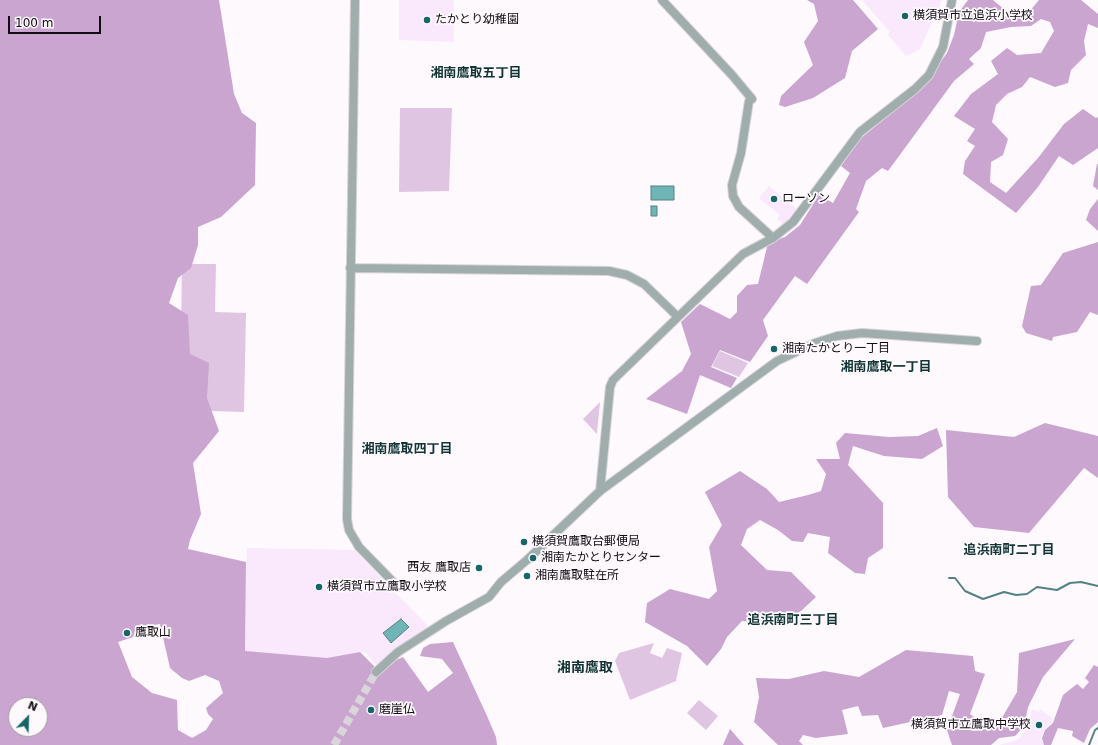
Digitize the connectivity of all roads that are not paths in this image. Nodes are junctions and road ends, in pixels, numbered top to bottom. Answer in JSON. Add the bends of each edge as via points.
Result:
{"nodes":[{"id":1,"x":355,"y":0,"type":"edge"},
{"id":2,"x":662,"y":0,"type":"edge"},
{"id":3,"x":952,"y":0,"type":"edge"},
{"id":4,"x":773,"y":238,"type":"junction"},
{"id":5,"x":350,"y":268,"type":"junction"},
{"id":6,"x":678,"y":317,"type":"junction"},
{"id":7,"x":977,"y":341,"type":"dead end"},
{"id":8,"x":600,"y":491,"type":"junction"},
{"id":9,"x":398,"y":587,"type":"dead end"},
{"id":10,"x":376,"y":672,"type":"tunnel mouth"}],
"edges":[{"from":1,"to":5,"type":"street"},
{"from":2,"to":4,"type":"street","via":[[752,99],[748,101],[732,185],[733,196],[739,207]]},
{"from":3,"to":4,"type":"street","via":[[943,47],[929,75],[916,89],[860,132],[793,222]]},
{"from":4,"to":6,"type":"street","via":[[743,254]]},
{"from":5,"to":6,"type":"street","via":[[609,271],[627,275],[644,284]]},
{"from":5,"to":9,"type":"street","via":[[347,519],[350,532],[359,547]]},
{"from":6,"to":8,"type":"street","via":[[613,380],[610,387]]},
{"from":7,"to":8,"type":"street","via":[[862,333],[837,336],[815,343],[777,361]]},
{"from":8,"to":10,"type":"street","via":[[501,582],[489,597],[446,620],[404,648]]}]}
